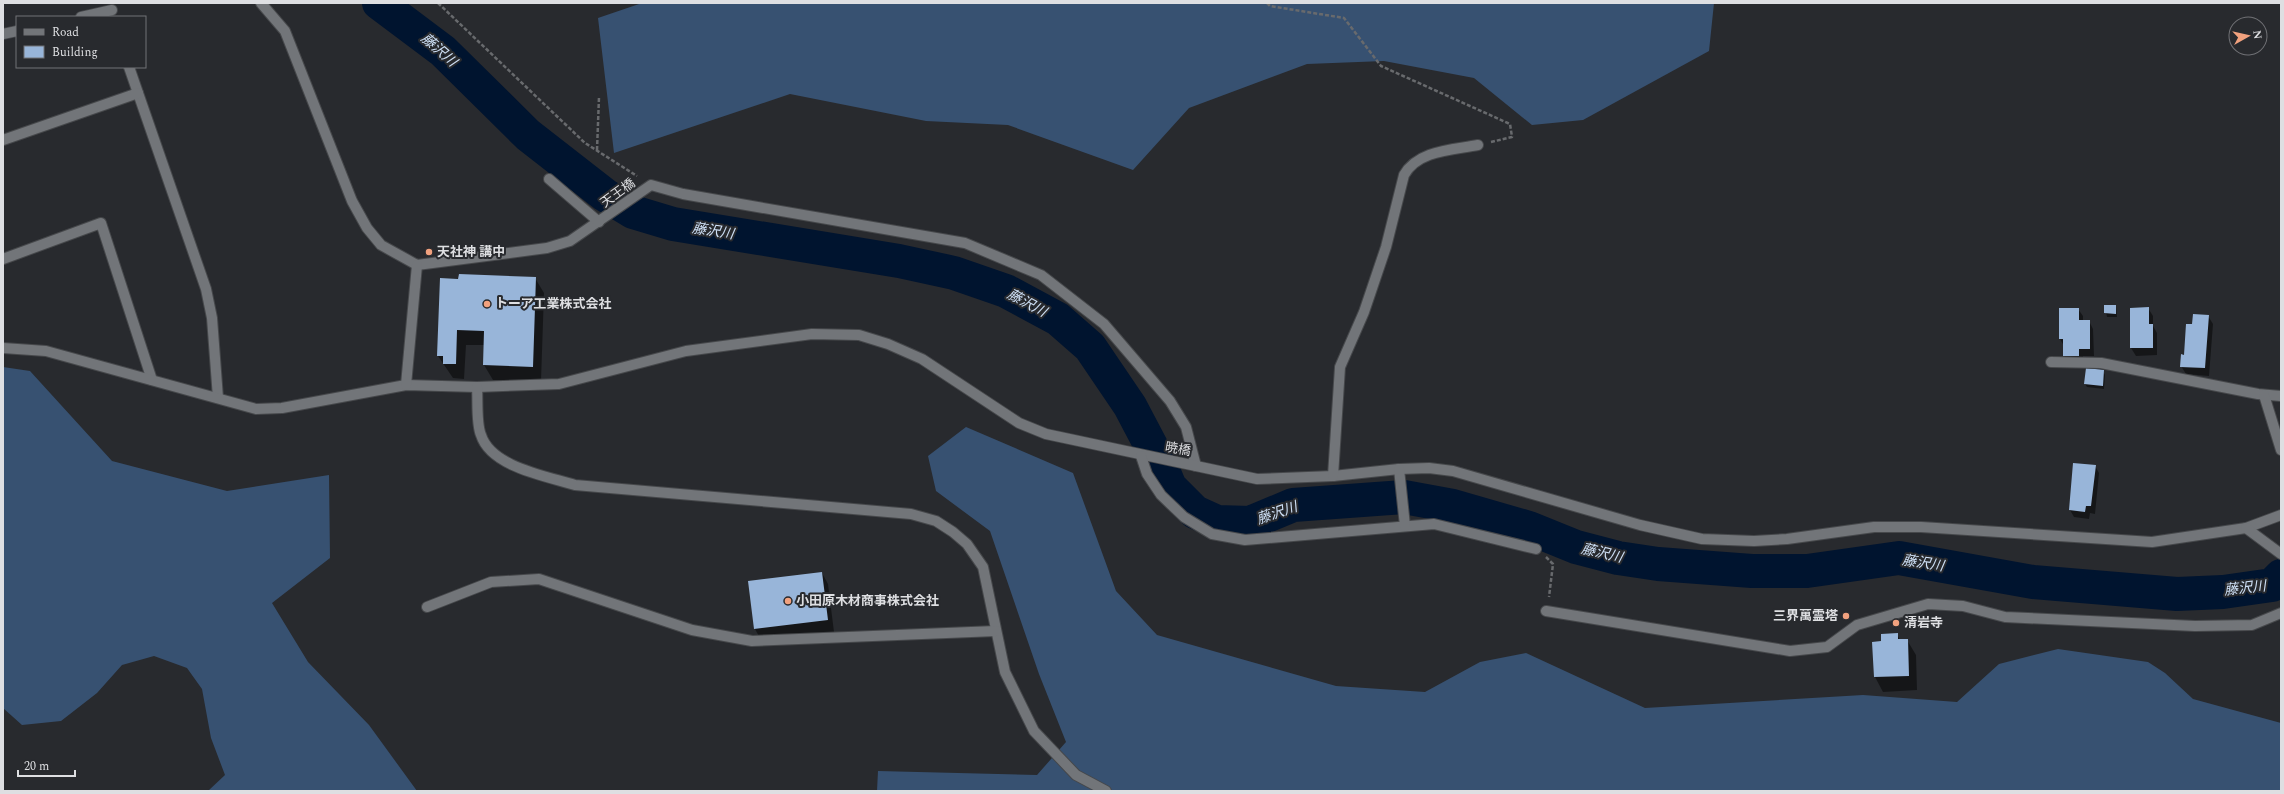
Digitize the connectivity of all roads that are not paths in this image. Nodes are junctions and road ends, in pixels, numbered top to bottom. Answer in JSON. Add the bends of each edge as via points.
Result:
{"nodes":[{"id":1,"x":261,"y":3,"type":"edge"},
{"id":2,"x":112,"y":10,"type":"edge"},
{"id":3,"x":85,"y":16,"type":"edge"},
{"id":4,"x":16,"y":31,"type":"edge"},
{"id":5,"x":3,"y":34,"type":"edge"},
{"id":6,"x":130,"y":68,"type":"edge"},
{"id":7,"x":138,"y":93,"type":"junction"},
{"id":8,"x":3,"y":140,"type":"edge"},
{"id":9,"x":1478,"y":145,"type":"road end"},
{"id":10,"x":549,"y":179,"type":"dead end"},
{"id":11,"x":599,"y":222,"type":"junction"},
{"id":12,"x":3,"y":259,"type":"edge"},
{"id":13,"x":417,"y":265,"type":"junction"},
{"id":14,"x":3,"y":348,"type":"edge"},
{"id":15,"x":2051,"y":362,"type":"dead end"},
{"id":16,"x":152,"y":380,"type":"junction"},
{"id":17,"x":406,"y":385,"type":"junction"},
{"id":18,"x":477,"y":387,"type":"junction"},
{"id":19,"x":2264,"y":395,"type":"junction"},
{"id":20,"x":2281,"y":396,"type":"edge"},
{"id":21,"x":218,"y":398,"type":"junction"},
{"id":22,"x":2281,"y":450,"type":"edge"},
{"id":23,"x":1141,"y":456,"type":"junction"},
{"id":24,"x":1196,"y":466,"type":"junction"},
{"id":25,"x":1399,"y":469,"type":"junction"},
{"id":26,"x":1333,"y":476,"type":"junction"},
{"id":27,"x":2281,"y":515,"type":"edge"},
{"id":28,"x":1404,"y":523,"type":"junction"},
{"id":29,"x":2246,"y":528,"type":"junction"},
{"id":30,"x":1536,"y":549,"type":"dead end"},
{"id":31,"x":2281,"y":554,"type":"edge"},
{"id":32,"x":427,"y":607,"type":"dead end"},
{"id":33,"x":1546,"y":611,"type":"dead end"},
{"id":34,"x":2281,"y":613,"type":"edge"},
{"id":35,"x":996,"y":631,"type":"junction"},
{"id":36,"x":1106,"y":791,"type":"edge"}],
"edges":[{"from":1,"to":13,"type":"street","via":[[285,31],[352,201],[367,228],[382,244]]},
{"from":2,"to":3,"type":"street"},
{"from":4,"to":5,"type":"street"},
{"from":6,"to":7,"type":"street"},
{"from":7,"to":8,"type":"street"},
{"from":7,"to":21,"type":"street","via":[[206,289],[212,318]]},
{"from":9,"to":26,"type":"street","via":[[1426,155],[1410,165],[1404,175],[1386,247],[1364,312],[1340,367]]},
{"from":10,"to":11,"type":"street"},
{"from":11,"to":13,"type":"street","name":"天王橋","via":[[570,241],[547,248]]},
{"from":11,"to":24,"type":"street","name":"天王橋","via":[[651,185],[683,194],[965,243],[1041,275],[1104,324],[1170,401],[1186,427]]},
{"from":12,"to":16,"type":"street","via":[[101,223]]},
{"from":13,"to":17,"type":"street"},
{"from":14,"to":16,"type":"street","name":"暁橋","via":[[46,351]]},
{"from":15,"to":19,"type":"street","via":[[2101,363]]},
{"from":16,"to":21,"type":"street","name":"暁橋"},
{"from":17,"to":18,"type":"street","name":"暁橋"},
{"from":17,"to":21,"type":"street","name":"暁橋","via":[[282,408],[256,409]]},
{"from":18,"to":23,"type":"street","name":"暁橋","via":[[559,384],[686,351],[812,334],[859,336],[888,344],[922,359],[1019,423],[1046,434]]},
{"from":18,"to":35,"type":"street","via":[[480,435],[494,455],[525,470],[575,485],[911,514],[936,521],[967,544],[983,567]]},
{"from":19,"to":20,"type":"street"},
{"from":19,"to":22,"type":"street"},
{"from":23,"to":24,"type":"street","name":"暁橋"},
{"from":23,"to":28,"type":"street","via":[[1147,474],[1161,495],[1184,517],[1212,534],[1245,540]]},
{"from":24,"to":26,"type":"street","name":"暁橋","via":[[1256,479]]},
{"from":25,"to":26,"type":"street","name":"暁橋"},
{"from":25,"to":28,"type":"street"},
{"from":25,"to":29,"type":"street","name":"暁橋","via":[[1429,468],[1453,471],[1640,526],[1702,539],[1754,541],[1874,527],[1921,527],[2152,542]]},
{"from":27,"to":29,"type":"street","name":"暁橋"},
{"from":28,"to":30,"type":"street","via":[[1450,526]]},
{"from":29,"to":31,"type":"street"},
{"from":32,"to":35,"type":"street","via":[[491,582],[539,579],[692,630],[752,642]]},
{"from":33,"to":34,"type":"street","via":[[1790,651],[1827,647],[1857,625],[1928,604],[1963,606],[2005,617],[2195,626],[2252,625]]},
{"from":35,"to":36,"type":"street","via":[[1005,672],[1034,731],[1076,775]]}]}
